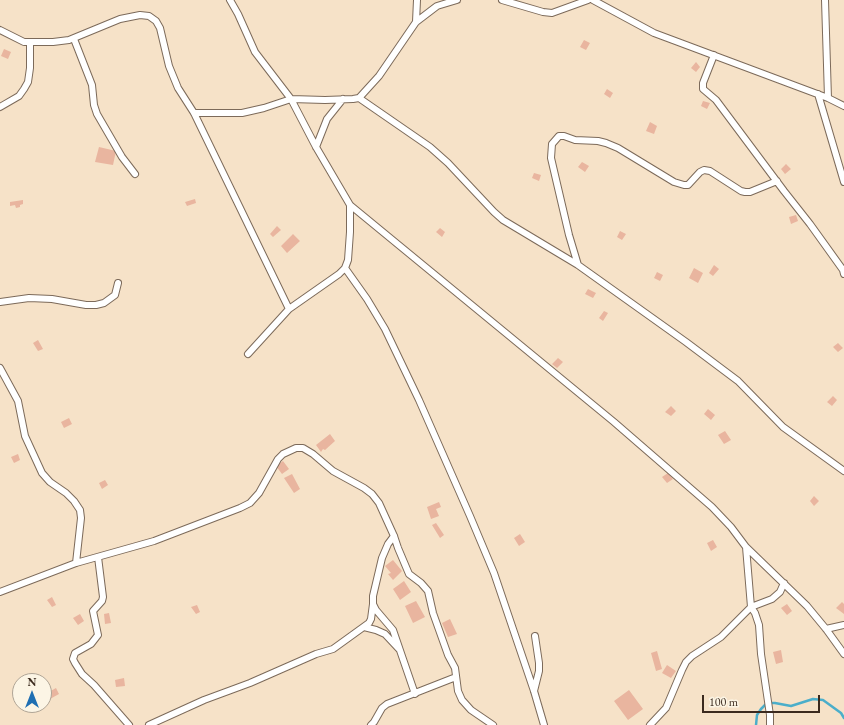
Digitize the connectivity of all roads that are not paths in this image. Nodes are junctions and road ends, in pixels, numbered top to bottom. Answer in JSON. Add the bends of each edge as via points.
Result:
{"nodes":[{"id":1,"x":230,"y":0,"type":"edge"},
{"id":2,"x":417,"y":0,"type":"edge"},
{"id":3,"x":457,"y":0,"type":"edge"},
{"id":4,"x":502,"y":0,"type":"edge"},
{"id":5,"x":588,"y":0,"type":"edge"},
{"id":6,"x":593,"y":0,"type":"edge"},
{"id":7,"x":825,"y":0,"type":"edge"},
{"id":8,"x":416,"y":22,"type":"junction"},
{"id":9,"x":0,"y":30,"type":"edge"},
{"id":10,"x":74,"y":39,"type":"junction"},
{"id":11,"x":30,"y":42,"type":"junction"},
{"id":12,"x":714,"y":55,"type":"junction"},
{"id":13,"x":818,"y":94,"type":"junction"},
{"id":14,"x":359,"y":98,"type":"junction"},
{"id":15,"x":828,"y":98,"type":"junction"},
{"id":16,"x":291,"y":99,"type":"junction"},
{"id":17,"x":343,"y":99,"type":"junction"},
{"id":18,"x":844,"y":106,"type":"edge"},
{"id":19,"x":0,"y":107,"type":"edge"},
{"id":20,"x":194,"y":113,"type":"junction"},
{"id":21,"x":316,"y":147,"type":"junction"},
{"id":22,"x":135,"y":174,"type":"dead end"},
{"id":23,"x":776,"y":181,"type":"junction"},
{"id":24,"x":844,"y":182,"type":"edge"},
{"id":25,"x":350,"y":205,"type":"junction"},
{"id":26,"x":578,"y":265,"type":"junction"},
{"id":27,"x":345,"y":268,"type":"junction"},
{"id":28,"x":844,"y":274,"type":"edge"},
{"id":29,"x":118,"y":282,"type":"dead end"},
{"id":30,"x":0,"y":302,"type":"edge"},
{"id":31,"x":289,"y":310,"type":"junction"},
{"id":32,"x":248,"y":354,"type":"dead end"},
{"id":33,"x":0,"y":368,"type":"edge"},
{"id":34,"x":844,"y":471,"type":"edge"},
{"id":35,"x":394,"y":536,"type":"junction"},
{"id":36,"x":746,"y":547,"type":"junction"},
{"id":37,"x":98,"y":556,"type":"junction"},
{"id":38,"x":76,"y":563,"type":"junction"},
{"id":39,"x":784,"y":584,"type":"junction"},
{"id":40,"x":0,"y":592,"type":"edge"},
{"id":41,"x":373,"y":604,"type":"junction"},
{"id":42,"x":751,"y":607,"type":"junction"},
{"id":43,"x":844,"y":625,"type":"edge"},
{"id":44,"x":364,"y":627,"type":"junction"},
{"id":45,"x":826,"y":629,"type":"junction"},
{"id":46,"x":535,"y":636,"type":"dead end"},
{"id":47,"x":400,"y":649,"type":"junction"},
{"id":48,"x":844,"y":654,"type":"edge"},
{"id":49,"x":456,"y":677,"type":"junction"},
{"id":50,"x":534,"y":691,"type":"junction"},
{"id":51,"x":416,"y":694,"type":"junction"},
{"id":52,"x":129,"y":725,"type":"edge"},
{"id":53,"x":149,"y":725,"type":"edge"},
{"id":54,"x":371,"y":725,"type":"edge"},
{"id":55,"x":493,"y":725,"type":"edge"},
{"id":56,"x":544,"y":725,"type":"edge"},
{"id":57,"x":650,"y":725,"type":"edge"},
{"id":58,"x":770,"y":725,"type":"edge"}],
"edges":[{"from":1,"to":16,"type":"street","via":[[255,52]]},
{"from":2,"to":8,"type":"street"},
{"from":3,"to":8,"type":"street","via":[[437,6]]},
{"from":4,"to":5,"type":"street","via":[[552,13]]},
{"from":6,"to":12,"type":"street","via":[[654,33]]},
{"from":7,"to":15,"type":"street"},
{"from":8,"to":14,"type":"street","via":[[379,76]]},
{"from":9,"to":11,"type":"street","via":[[24,42]]},
{"from":10,"to":11,"type":"street"},
{"from":10,"to":20,"type":"street","via":[[120,19],[149,16],[160,28],[169,66],[178,88]]},
{"from":10,"to":22,"type":"street","via":[[92,84],[97,114]]},
{"from":11,"to":19,"type":"street","via":[[28,82],[19,96]]},
{"from":12,"to":13,"type":"street"},
{"from":12,"to":23,"type":"street","via":[[703,89],[716,100]]},
{"from":13,"to":15,"type":"street"},
{"from":13,"to":24,"type":"street"},
{"from":14,"to":17,"type":"street"},
{"from":14,"to":26,"type":"street","via":[[448,162],[503,220]]},
{"from":15,"to":18,"type":"street"},
{"from":16,"to":17,"type":"street"},
{"from":16,"to":20,"type":"street","via":[[242,113]]},
{"from":16,"to":21,"type":"street"},
{"from":17,"to":21,"type":"street","via":[[328,119]]},
{"from":20,"to":31,"type":"street"},
{"from":21,"to":25,"type":"street"},
{"from":23,"to":26,"type":"street","via":[[745,192],[704,170],[688,185],[684,185],[674,182],[606,143],[559,136],[552,144],[551,158]]},
{"from":23,"to":28,"type":"street","via":[[810,224]]},
{"from":25,"to":27,"type":"street","via":[[348,260]]},
{"from":25,"to":36,"type":"street","via":[[712,506]]},
{"from":26,"to":34,"type":"street","via":[[738,381],[783,427]]},
{"from":27,"to":31,"type":"street"},
{"from":27,"to":50,"type":"street","via":[[385,329],[419,400],[494,573]]},
{"from":29,"to":30,"type":"street","via":[[116,295],[96,305],[30,298]]},
{"from":31,"to":32,"type":"street"},
{"from":33,"to":38,"type":"street","via":[[18,400],[25,436],[42,473],[66,493],[80,510]]},
{"from":35,"to":37,"type":"street","via":[[379,503],[372,494],[333,471],[313,454],[303,448],[296,448],[278,459],[259,493],[250,503],[154,540]]},
{"from":35,"to":41,"type":"street","via":[[382,558]]},
{"from":35,"to":49,"type":"street","via":[[409,574],[428,591],[433,613],[455,668]]},
{"from":36,"to":39,"type":"street"},
{"from":36,"to":42,"type":"street"},
{"from":37,"to":38,"type":"street"},
{"from":37,"to":52,"type":"street","via":[[103,597],[93,611],[98,635],[91,644],[75,653],[73,659],[82,674]]},
{"from":38,"to":40,"type":"street"},
{"from":39,"to":42,"type":"street","via":[[772,599]]},
{"from":39,"to":45,"type":"street"},
{"from":41,"to":44,"type":"street","via":[[371,619]]},
{"from":41,"to":47,"type":"street","via":[[393,630]]},
{"from":42,"to":57,"type":"street","via":[[721,637],[686,662],[666,708]]},
{"from":42,"to":58,"type":"street","via":[[759,624]]},
{"from":43,"to":45,"type":"street"},
{"from":44,"to":47,"type":"street","via":[[384,634]]},
{"from":44,"to":53,"type":"street","via":[[333,649],[204,700]]},
{"from":45,"to":48,"type":"street"},
{"from":46,"to":50,"type":"street","via":[[539,671]]},
{"from":47,"to":51,"type":"street"},
{"from":49,"to":51,"type":"street"},
{"from":49,"to":55,"type":"street","via":[[462,700]]},
{"from":50,"to":56,"type":"street"},
{"from":51,"to":54,"type":"street","via":[[386,704]]}]}
